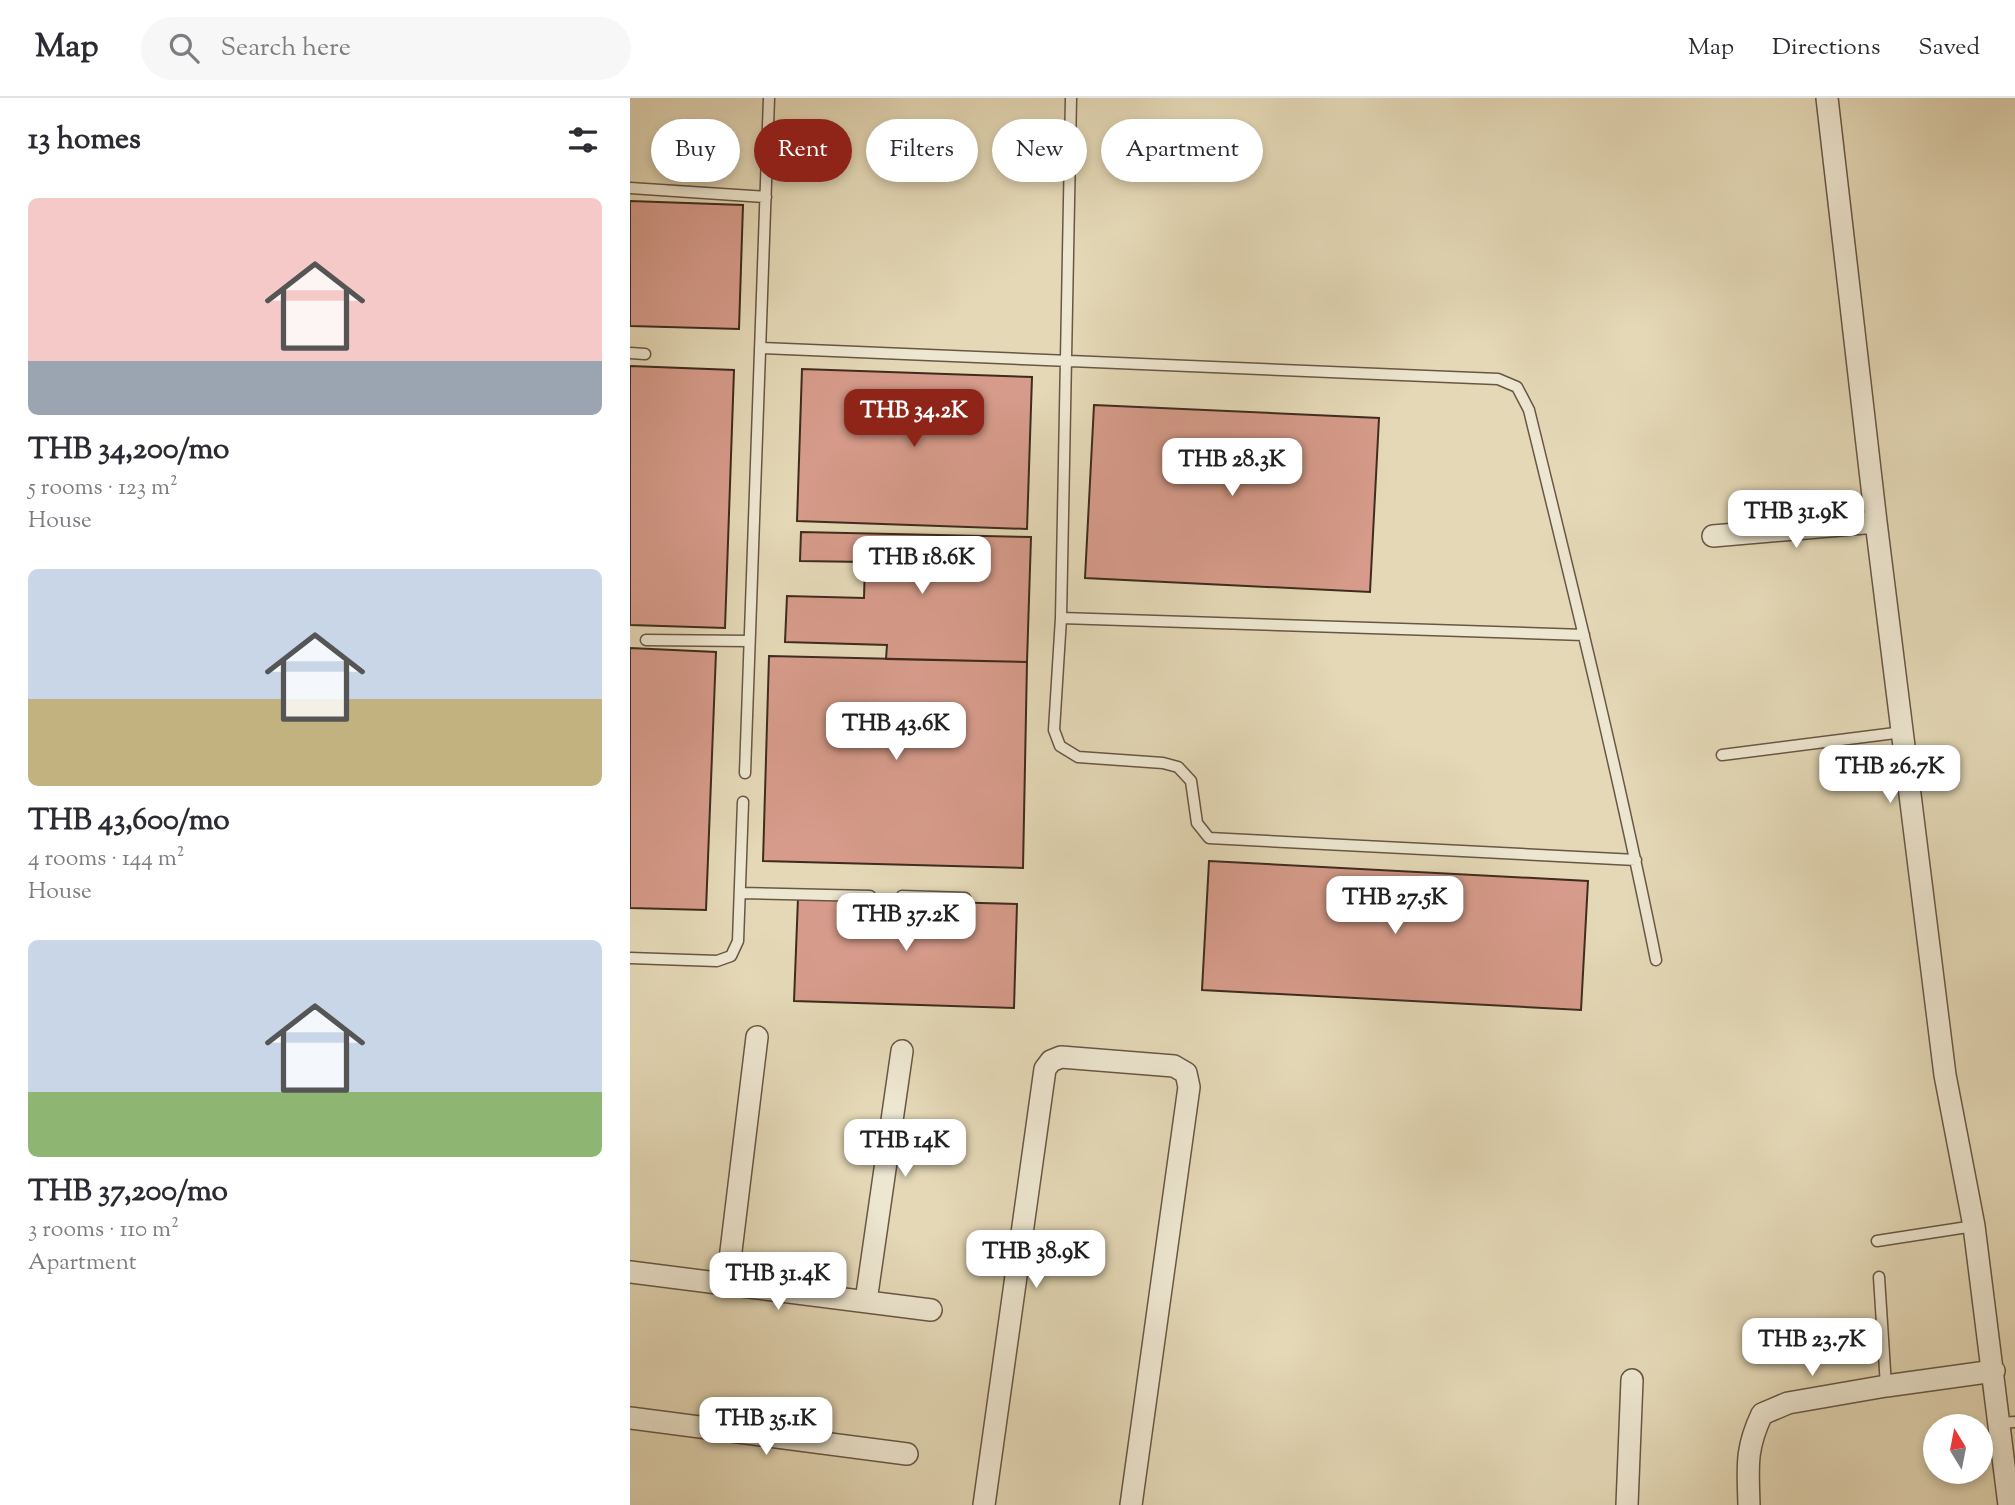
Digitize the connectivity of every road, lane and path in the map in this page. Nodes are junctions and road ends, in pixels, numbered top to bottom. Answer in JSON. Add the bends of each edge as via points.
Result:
{"nodes":[{"id":1,"x":769,"y":98,"type":"edge"},
{"id":2,"x":1071,"y":98,"type":"edge"},
{"id":3,"x":1827,"y":98,"type":"edge"},
{"id":4,"x":630,"y":188,"type":"edge"},
{"id":5,"x":766,"y":197,"type":"junction"},
{"id":6,"x":760,"y":348,"type":"junction"},
{"id":7,"x":630,"y":353,"type":"edge"},
{"id":8,"x":645,"y":354,"type":"dead end"},
{"id":9,"x":1066,"y":361,"type":"junction"},
{"id":10,"x":1876,"y":523,"type":"junction"},
{"id":11,"x":1713,"y":536,"type":"dead end"},
{"id":12,"x":1061,"y":618,"type":"junction"},
{"id":13,"x":1584,"y":635,"type":"junction"},
{"id":14,"x":646,"y":640,"type":"dead end"},
{"id":15,"x":749,"y":641,"type":"junction"},
{"id":16,"x":1903,"y":732,"type":"junction"},
{"id":17,"x":1722,"y":755,"type":"dead end"},
{"id":18,"x":744,"y":773,"type":"dead end"},
{"id":19,"x":743,"y":802,"type":"dead end"},
{"id":20,"x":1636,"y":860,"type":"junction"},
{"id":21,"x":740,"y":892,"type":"junction"},
{"id":22,"x":870,"y":896,"type":"dead end"},
{"id":23,"x":902,"y":896,"type":"dead end"},
{"id":24,"x":965,"y":898,"type":"dead end"},
{"id":25,"x":630,"y":958,"type":"edge"},
{"id":26,"x":1656,"y":960,"type":"dead end"},
{"id":27,"x":757,"y":1037,"type":"dead end"},
{"id":28,"x":902,"y":1051,"type":"dead end"},
{"id":29,"x":1974,"y":1226,"type":"junction"},
{"id":30,"x":1877,"y":1241,"type":"dead end"},
{"id":31,"x":630,"y":1272,"type":"edge"},
{"id":32,"x":1879,"y":1277,"type":"dead end"},
{"id":33,"x":727,"y":1284,"type":"junction"},
{"id":34,"x":866,"y":1301,"type":"junction"},
{"id":35,"x":931,"y":1310,"type":"dead end"},
{"id":36,"x":1994,"y":1371,"type":"junction"},
{"id":37,"x":1632,"y":1380,"type":"dead end"},
{"id":38,"x":1886,"y":1386,"type":"junction"},
{"id":39,"x":630,"y":1418,"type":"edge"},
{"id":40,"x":2007,"y":1422,"type":"edge"},
{"id":41,"x":907,"y":1454,"type":"dead end"},
{"id":42,"x":985,"y":1505,"type":"edge"},
{"id":43,"x":1131,"y":1505,"type":"edge"},
{"id":44,"x":1627,"y":1505,"type":"edge"},
{"id":45,"x":1749,"y":1505,"type":"edge"},
{"id":46,"x":2009,"y":1505,"type":"edge"}],
"edges":[{"from":1,"to":5,"type":"lane"},
{"from":2,"to":9,"type":"lane"},
{"from":3,"to":10,"type":"street"},
{"from":4,"to":5,"type":"lane"},
{"from":5,"to":6,"type":"lane"},
{"from":6,"to":9,"type":"lane"},
{"from":6,"to":15,"type":"lane"},
{"from":7,"to":8,"type":"lane"},
{"from":9,"to":12,"type":"lane"},
{"from":9,"to":13,"type":"lane","via":[[1498,379],[1517,387],[1529,410]]},
{"from":10,"to":11,"type":"street"},
{"from":10,"to":16,"type":"street"},
{"from":12,"to":13,"type":"lane"},
{"from":12,"to":20,"type":"lane","via":[[1054,730],[1060,746],[1078,757],[1178,767],[1191,781],[1197,823],[1209,838]]},
{"from":13,"to":20,"type":"lane"},
{"from":14,"to":15,"type":"lane"},
{"from":15,"to":18,"type":"lane"},
{"from":16,"to":17,"type":"lane"},
{"from":16,"to":29,"type":"street","via":[[1945,1075]]},
{"from":19,"to":21,"type":"lane"},
{"from":20,"to":26,"type":"lane"},
{"from":21,"to":22,"type":"lane"},
{"from":21,"to":25,"type":"lane","via":[[738,941],[731,956],[717,961]]},
{"from":23,"to":24,"type":"lane"},
{"from":27,"to":33,"type":"street"},
{"from":28,"to":34,"type":"street"},
{"from":29,"to":30,"type":"lane"},
{"from":29,"to":36,"type":"street"},
{"from":31,"to":33,"type":"street"},
{"from":32,"to":38,"type":"lane"},
{"from":33,"to":34,"type":"street"},
{"from":34,"to":35,"type":"street"},
{"from":36,"to":38,"type":"street"},
{"from":36,"to":40,"type":"street"},
{"from":37,"to":44,"type":"street"},
{"from":38,"to":45,"type":"street","via":[[1788,1403],[1762,1414],[1748,1455]]},
{"from":39,"to":41,"type":"street"},
{"from":40,"to":46,"type":"street"},
{"from":42,"to":43,"type":"street","via":[[1045,1069],[1061,1057],[1174,1066],[1186,1073],[1189,1087]]}]}
